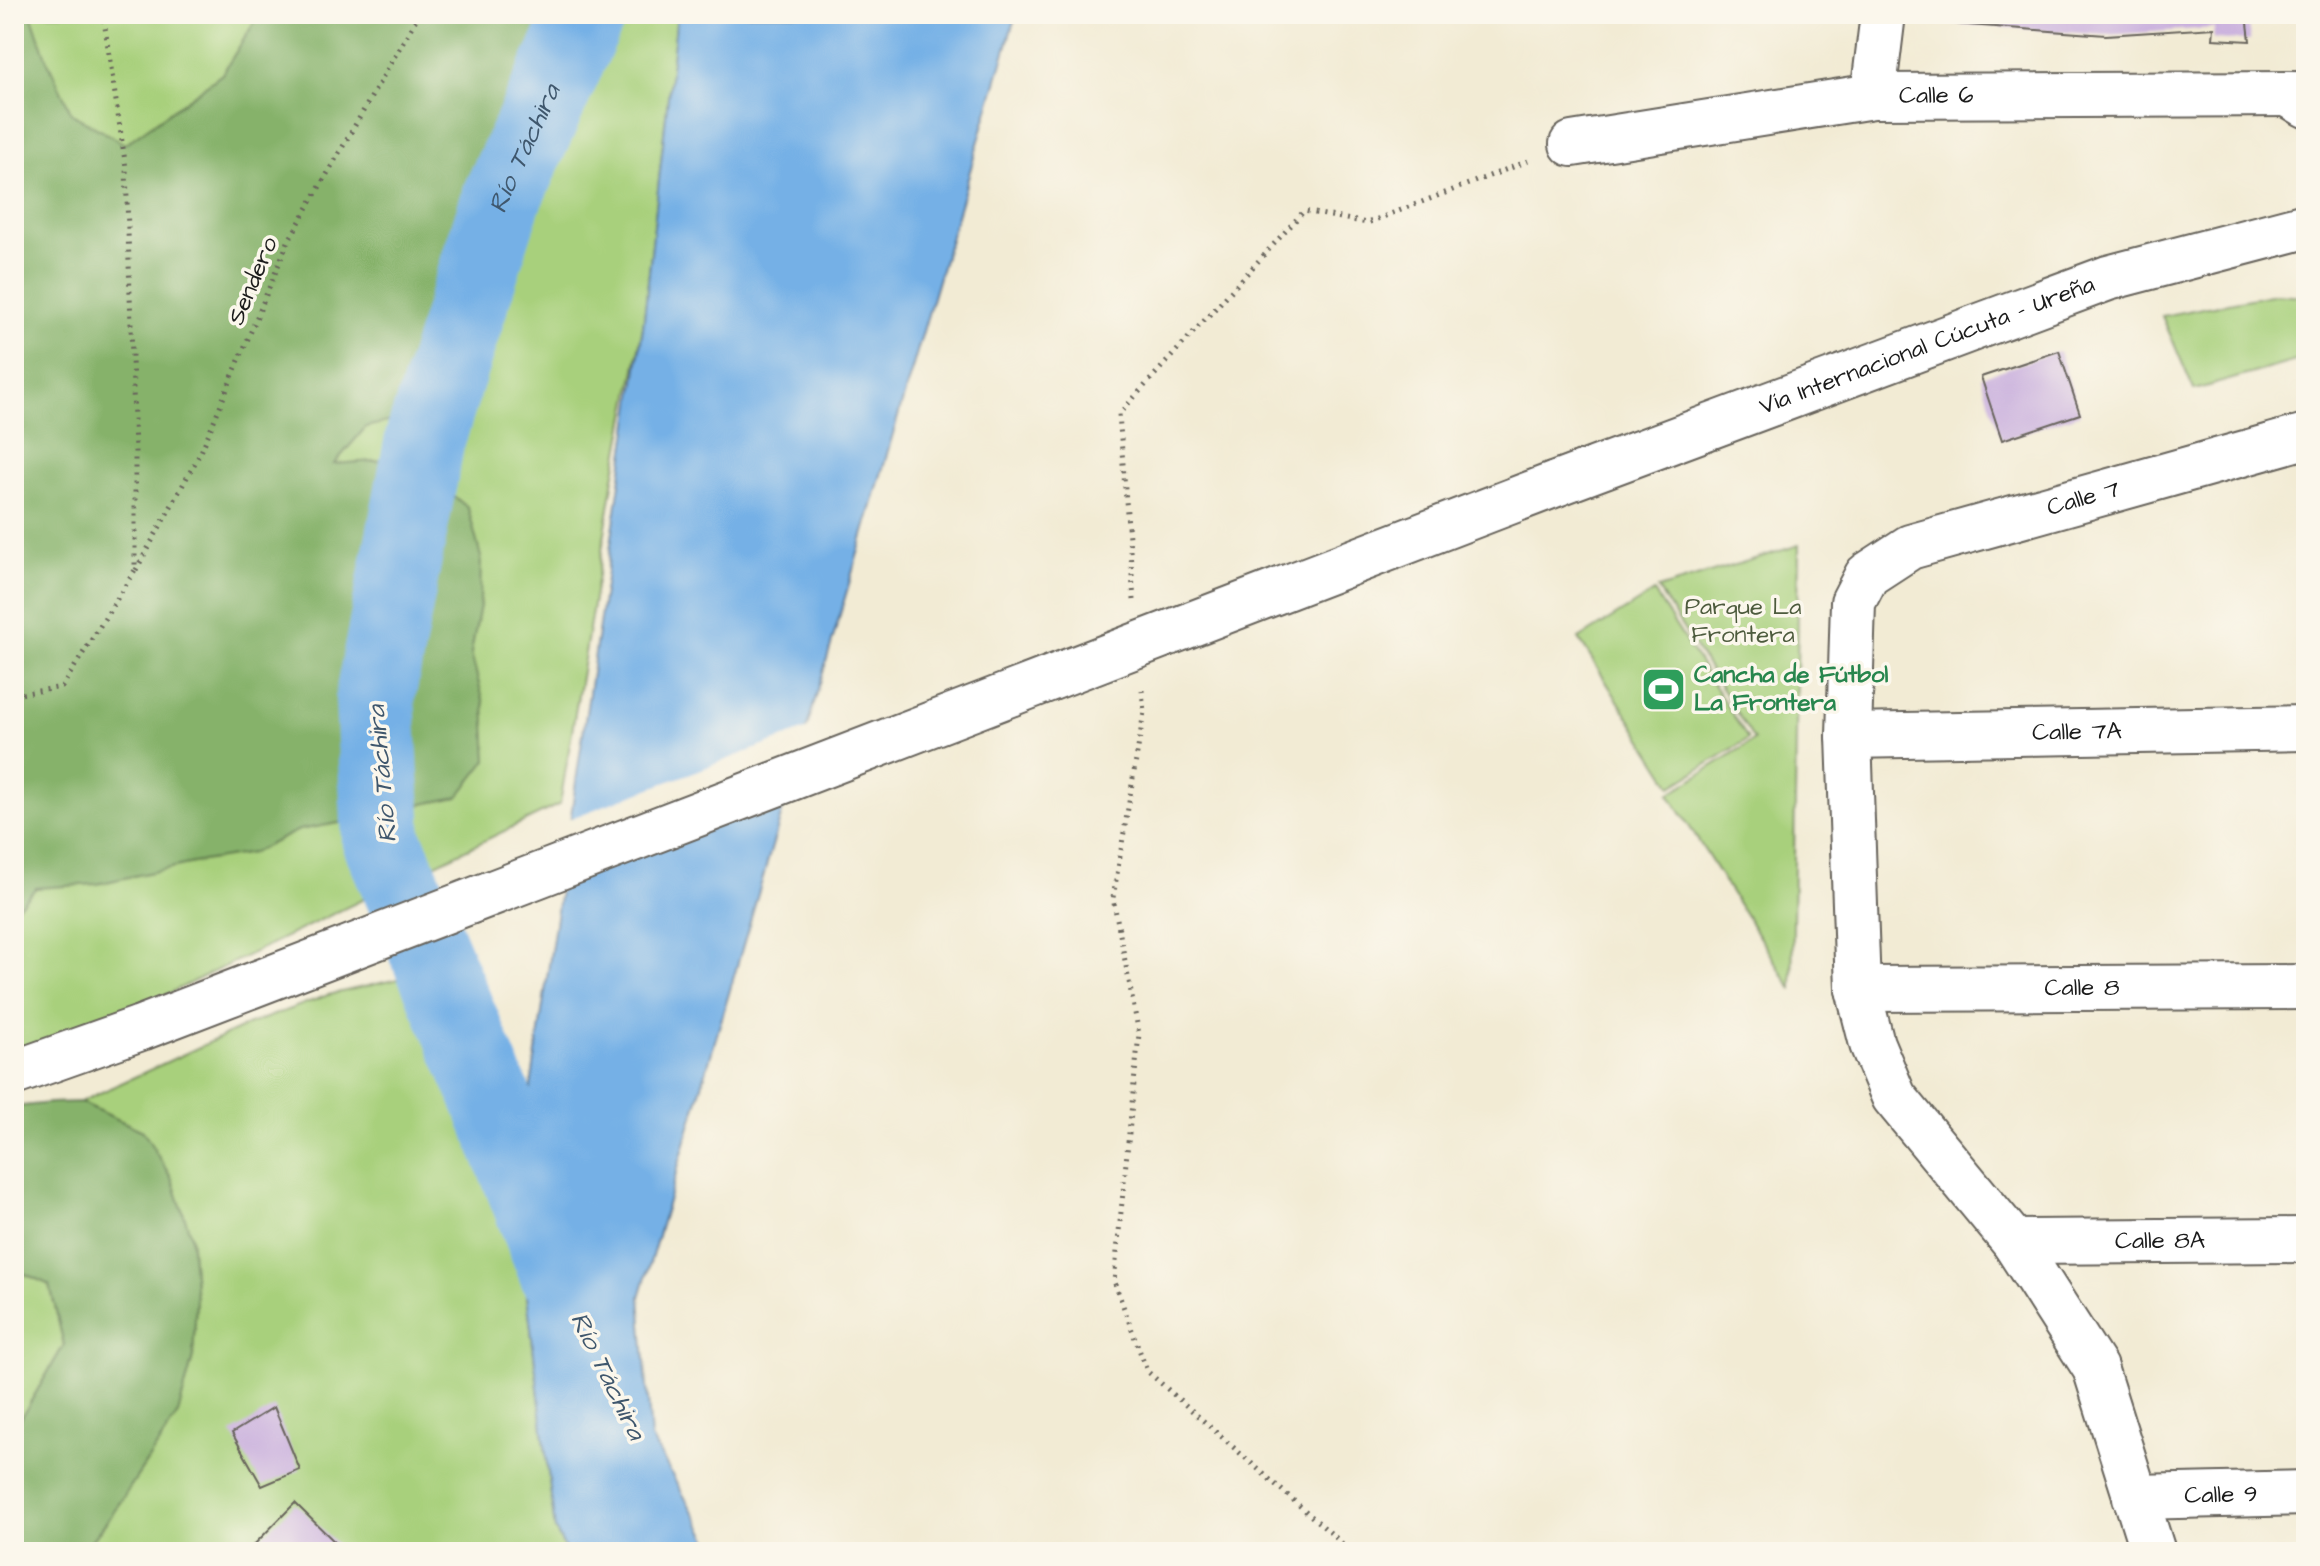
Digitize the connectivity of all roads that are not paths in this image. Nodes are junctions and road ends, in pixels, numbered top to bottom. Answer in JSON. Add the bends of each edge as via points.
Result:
{"nodes":[{"id":1,"x":1883,"y":14,"type":"edge"},
{"id":2,"x":1873,"y":96,"type":"junction"},
{"id":3,"x":2300,"y":98,"type":"edge"},
{"id":4,"x":1572,"y":144,"type":"road end"},
{"id":5,"x":2306,"y":226,"type":"edge"},
{"id":6,"x":2306,"y":436,"type":"edge"},
{"id":7,"x":2306,"y":728,"type":"edge"},
{"id":8,"x":1849,"y":736,"type":"junction"},
{"id":9,"x":2306,"y":987,"type":"edge"},
{"id":10,"x":1858,"y":989,"type":"junction"},
{"id":11,"x":14,"y":1073,"type":"edge"},
{"id":12,"x":2306,"y":1240,"type":"edge"},
{"id":13,"x":2014,"y":1242,"type":"junction"},
{"id":14,"x":2306,"y":1493,"type":"edge"},
{"id":15,"x":2135,"y":1497,"type":"junction"},
{"id":16,"x":2153,"y":1552,"type":"edge"}],
"edges":[{"from":1,"to":2,"type":"street"},
{"from":2,"to":3,"type":"street","name":"Calle 6"},
{"from":2,"to":4,"type":"street","name":"Calle 6"},
{"from":5,"to":11,"type":"street","name":"Vía Internacional Cúcuta - Ureña","bridge":true,"via":[[2108,278]]},
{"from":6,"to":8,"type":"street","name":"Calle 7","via":[[1910,547],[1867,575],[1853,602]]},
{"from":7,"to":8,"type":"street","name":"Calle 7A"},
{"from":8,"to":10,"type":"street"},
{"from":9,"to":10,"type":"street","name":"Calle 8"},
{"from":10,"to":13,"type":"street","via":[[1872,1044],[1894,1097]]},
{"from":12,"to":13,"type":"street","name":"Calle 8A"},
{"from":13,"to":15,"type":"street","via":[[2095,1368]]},
{"from":14,"to":15,"type":"street","name":"Calle 9"},
{"from":15,"to":16,"type":"street"}]}
